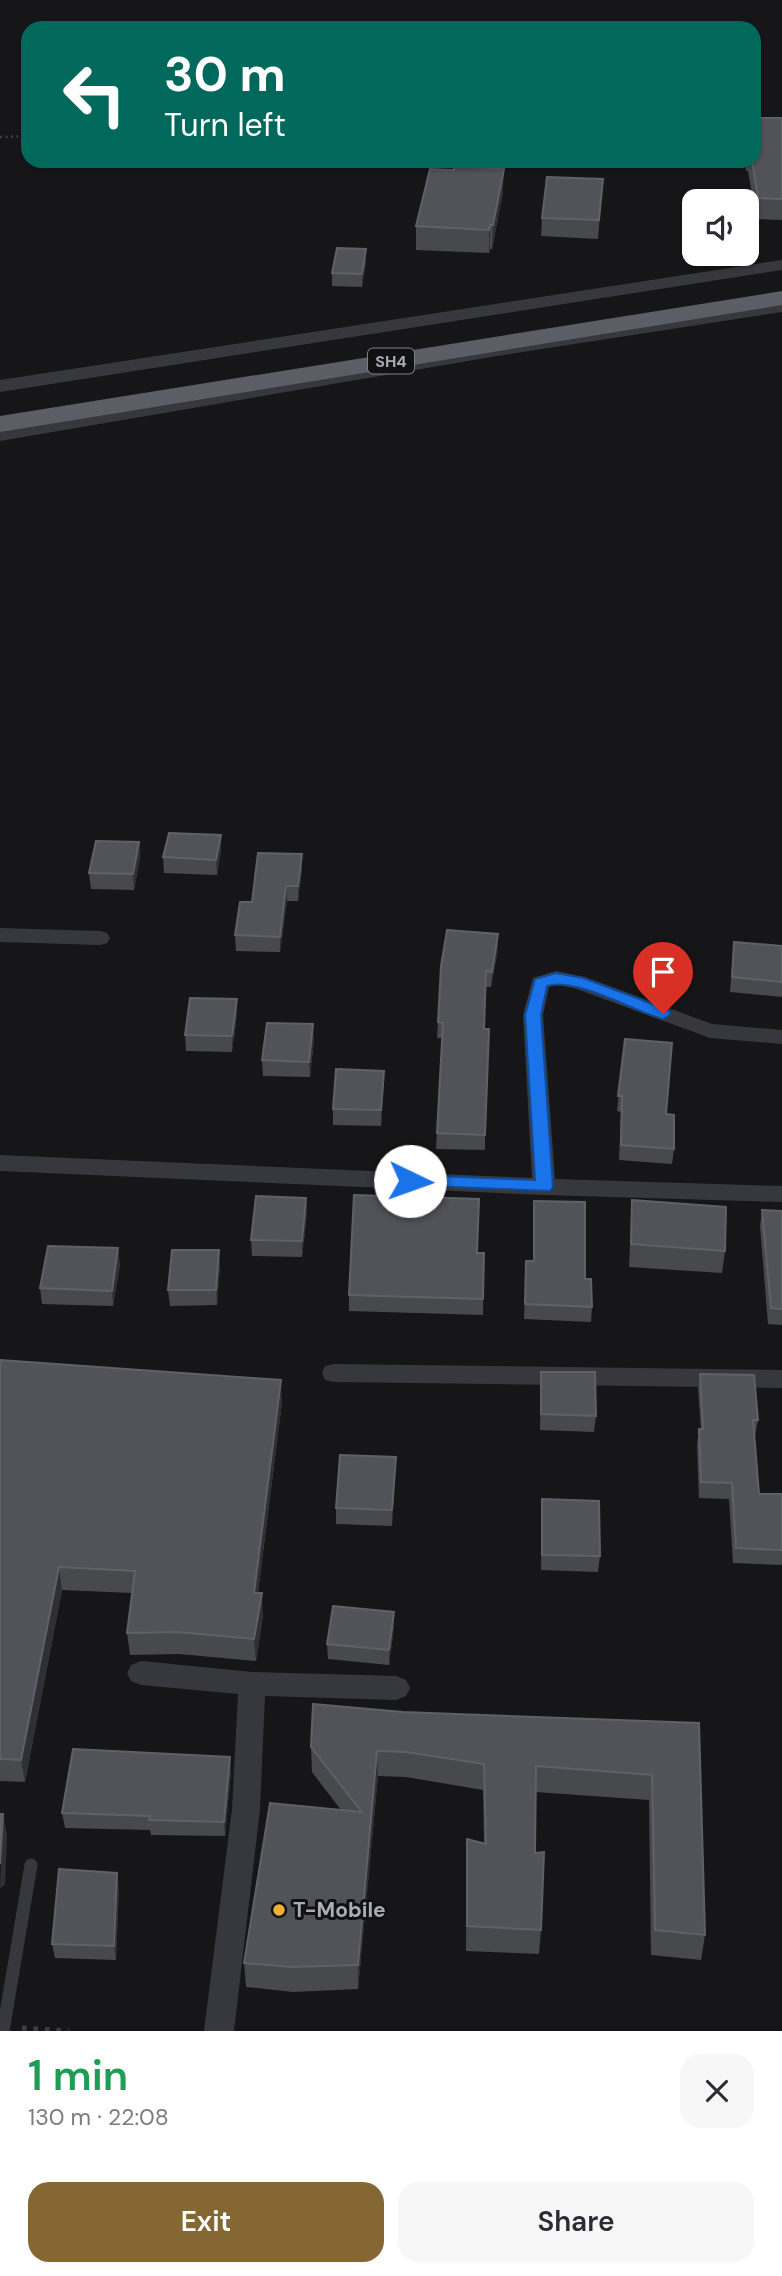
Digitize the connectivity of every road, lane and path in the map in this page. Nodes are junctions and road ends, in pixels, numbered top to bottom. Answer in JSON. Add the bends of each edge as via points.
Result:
{"nodes":[{"id":1,"x":0,"y":136,"type":"edge"},
{"id":2,"x":21,"y":136,"type":"edge"},
{"id":3,"x":782,"y":265,"type":"edge"},
{"id":4,"x":782,"y":284,"type":"edge"},
{"id":5,"x":782,"y":298,"type":"edge"},
{"id":6,"x":782,"y":308,"type":"edge"},
{"id":7,"x":0,"y":386,"type":"edge"},
{"id":8,"x":0,"y":408,"type":"edge"},
{"id":9,"x":0,"y":424,"type":"edge"},
{"id":10,"x":0,"y":436,"type":"edge"},
{"id":11,"x":0,"y":935,"type":"edge"},
{"id":12,"x":100,"y":938,"type":"dead end"},
{"id":13,"x":782,"y":1037,"type":"edge"},
{"id":14,"x":0,"y":1163,"type":"edge"},
{"id":15,"x":544,"y":1187,"type":"junction"},
{"id":16,"x":782,"y":1194,"type":"edge"},
{"id":17,"x":334,"y":1373,"type":"dead end"},
{"id":18,"x":782,"y":1379,"type":"edge"},
{"id":19,"x":141,"y":1674,"type":"dead end"},
{"id":20,"x":252,"y":1684,"type":"junction"},
{"id":21,"x":396,"y":1688,"type":"dead end"},
{"id":22,"x":31,"y":1865,"type":"dead end"},
{"id":23,"x":3,"y":2029,"type":"edge"},
{"id":24,"x":69,"y":2031,"type":"edge"},
{"id":25,"x":219,"y":2031,"type":"edge"}],
"edges":[{"from":1,"to":2,"type":"path"},
{"from":3,"to":7,"type":"street"},
{"from":4,"to":8,"type":"highway","number":"SH4"},
{"from":5,"to":9,"type":"highway","number":"SH4"},
{"from":6,"to":10,"type":"street"},
{"from":11,"to":12,"type":"street"},
{"from":13,"to":15,"type":"street","via":[[710,1031],[578,982],[556,978],[540,983],[533,1015]]},
{"from":14,"to":15,"type":"street"},
{"from":15,"to":16,"type":"street"},
{"from":17,"to":18,"type":"street"},
{"from":19,"to":20,"type":"street"},
{"from":20,"to":21,"type":"street"},
{"from":20,"to":25,"type":"street","via":[[246,1809]]},
{"from":22,"to":23,"type":"lane"},
{"from":23,"to":24,"type":"path"}]}
